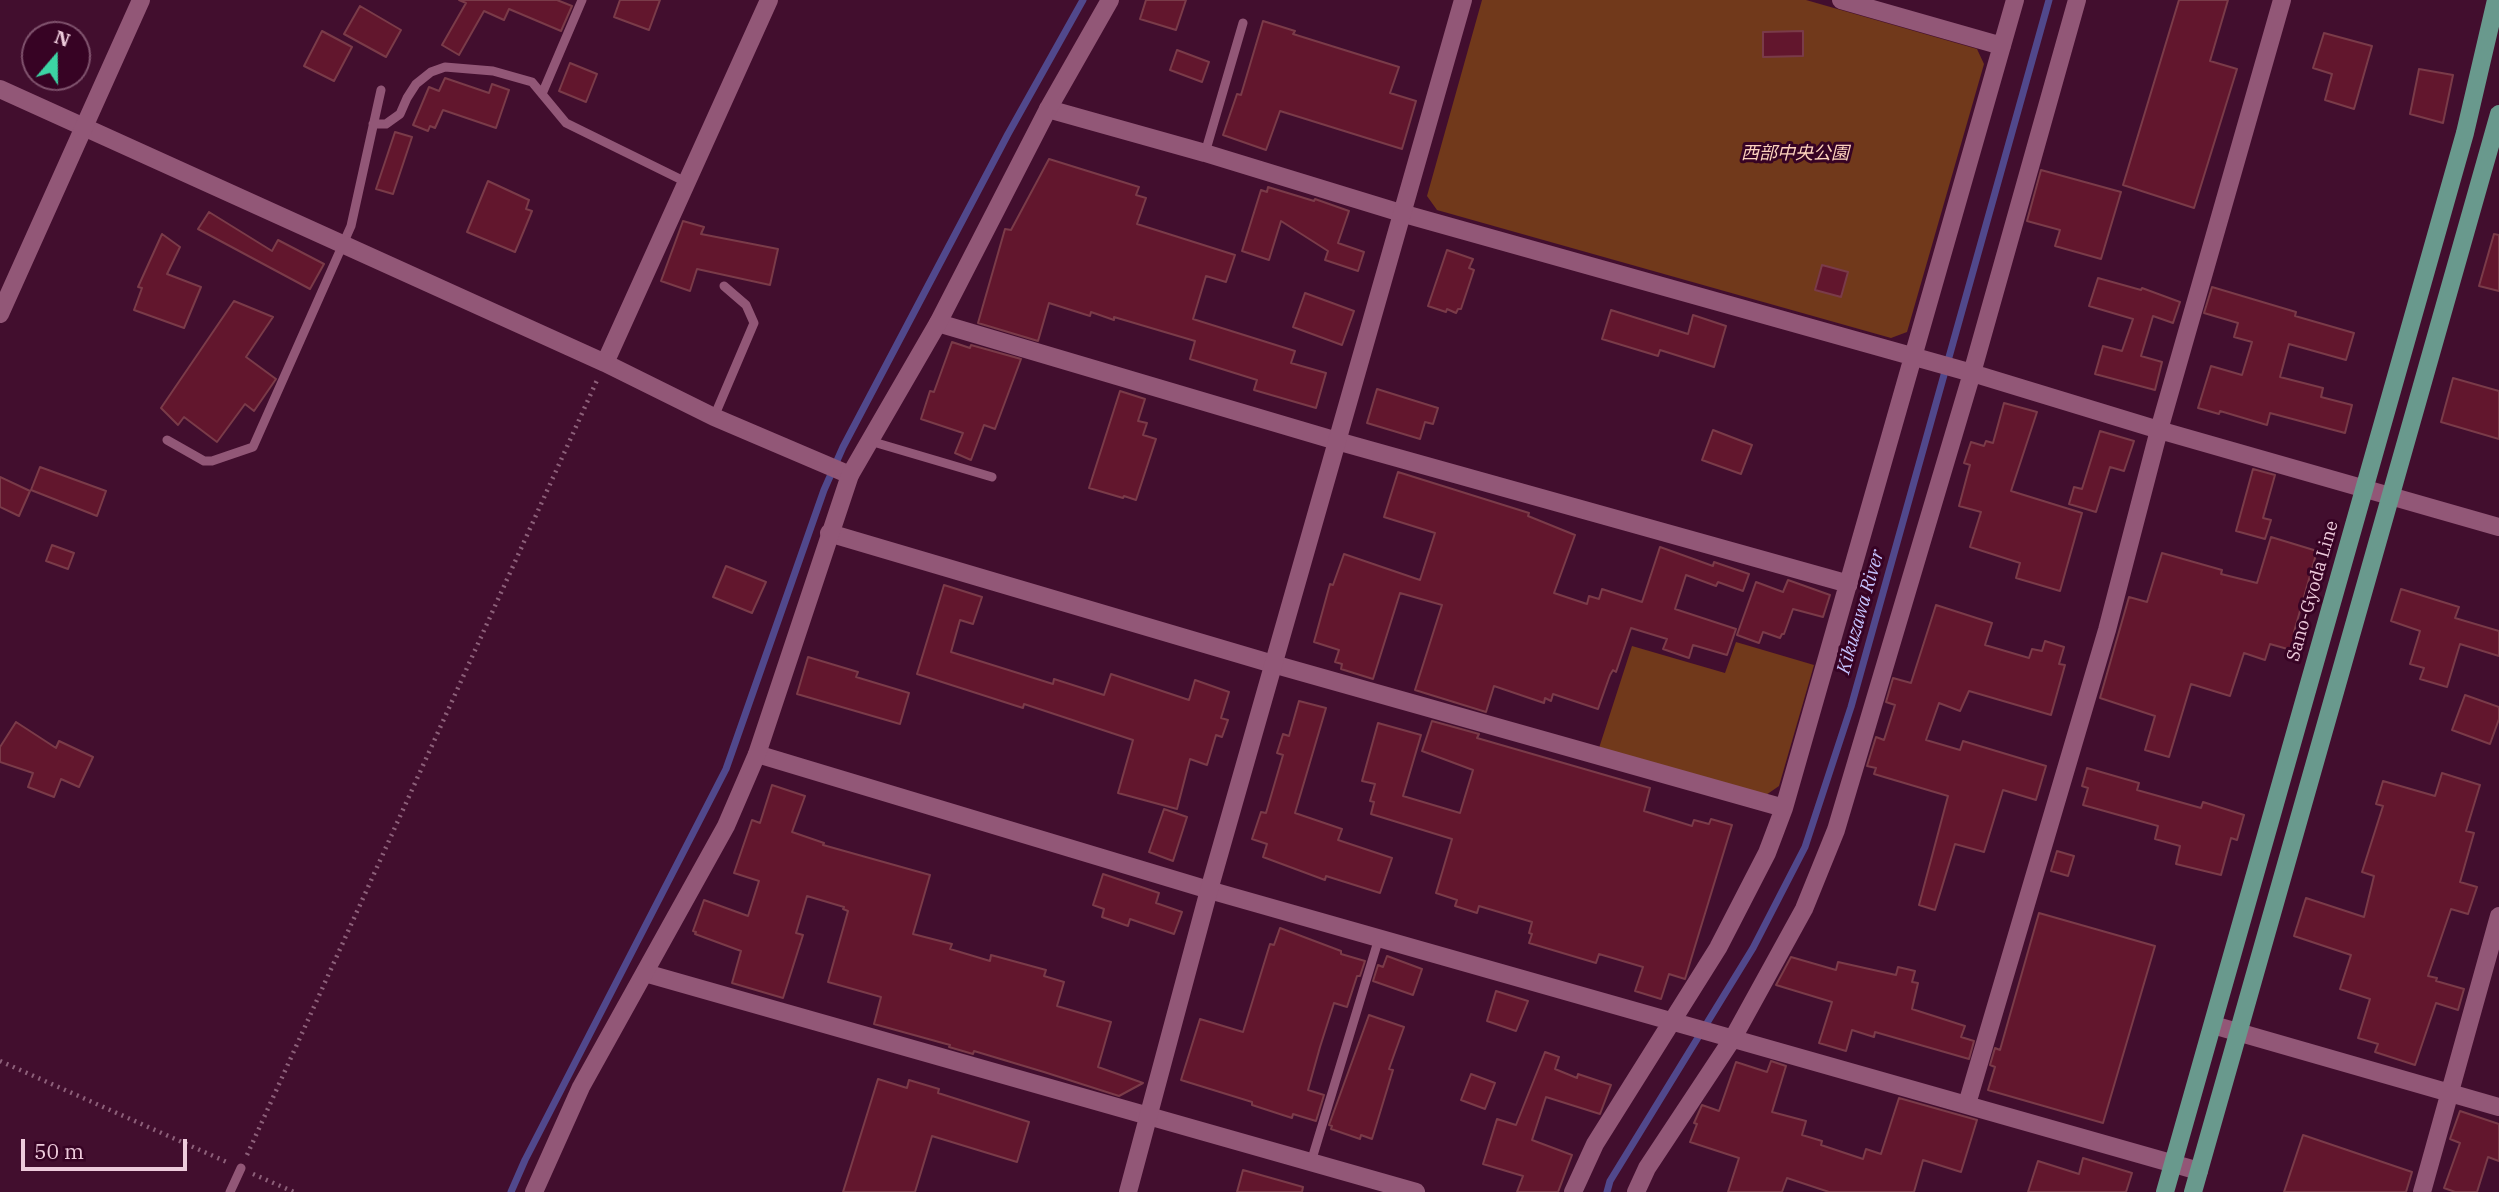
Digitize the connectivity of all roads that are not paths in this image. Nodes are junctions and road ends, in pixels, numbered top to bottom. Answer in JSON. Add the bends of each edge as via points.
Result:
{"nodes":[{"id":1,"x":141,"y":0,"type":"edge"},
{"id":2,"x":582,"y":0,"type":"edge"},
{"id":3,"x":769,"y":0,"type":"edge"},
{"id":4,"x":1110,"y":0,"type":"edge"},
{"id":5,"x":1463,"y":0,"type":"edge"},
{"id":6,"x":1840,"y":0,"type":"edge"},
{"id":7,"x":2015,"y":0,"type":"edge"},
{"id":8,"x":2077,"y":0,"type":"edge"},
{"id":9,"x":2282,"y":0,"type":"edge"},
{"id":10,"x":2496,"y":0,"type":"edge"},
{"id":11,"x":1243,"y":23,"type":"dead end"},
{"id":12,"x":2002,"y":46,"type":"junction"},
{"id":13,"x":0,"y":89,"type":"edge"},
{"id":14,"x":381,"y":90,"type":"dead end"},
{"id":15,"x":542,"y":94,"type":"junction"},
{"id":16,"x":1048,"y":109,"type":"junction"},
{"id":17,"x":2499,"y":114,"type":"edge"},
{"id":18,"x":373,"y":124,"type":"junction"},
{"id":19,"x":84,"y":126,"type":"junction"},
{"id":20,"x":1205,"y":153,"type":"junction"},
{"id":21,"x":686,"y":182,"type":"junction"},
{"id":22,"x":1401,"y":213,"type":"junction"},
{"id":23,"x":342,"y":244,"type":"junction"},
{"id":24,"x":724,"y":286,"type":"dead end"},
{"id":25,"x":0,"y":314,"type":"edge"},
{"id":26,"x":938,"y":323,"type":"junction"},
{"id":27,"x":1919,"y":359,"type":"junction"},
{"id":28,"x":605,"y":363,"type":"junction"},
{"id":29,"x":1965,"y":372,"type":"junction"},
{"id":30,"x":714,"y":417,"type":"junction"},
{"id":31,"x":2160,"y":430,"type":"junction"},
{"id":32,"x":167,"y":440,"type":"dead end"},
{"id":33,"x":870,"y":441,"type":"junction"},
{"id":34,"x":1338,"y":441,"type":"junction"},
{"id":35,"x":850,"y":475,"type":"junction"},
{"id":36,"x":992,"y":477,"type":"dead end"},
{"id":37,"x":2363,"y":489,"type":"junction"},
{"id":38,"x":2390,"y":497,"type":"junction"},
{"id":39,"x":2499,"y":527,"type":"edge"},
{"id":40,"x":829,"y":533,"type":"junction"},
{"id":41,"x":1849,"y":584,"type":"junction"},
{"id":42,"x":1273,"y":664,"type":"junction"},
{"id":43,"x":757,"y":754,"type":"junction"},
{"id":44,"x":1784,"y":808,"type":"junction"},
{"id":45,"x":1209,"y":891,"type":"junction"},
{"id":46,"x":2499,"y":916,"type":"edge"},
{"id":47,"x":1379,"y":938,"type":"junction"},
{"id":48,"x":645,"y":973,"type":"junction"},
{"id":49,"x":1671,"y":1020,"type":"junction"},
{"id":50,"x":2213,"y":1025,"type":"junction"},
{"id":51,"x":2236,"y":1032,"type":"junction"},
{"id":52,"x":1727,"y":1036,"type":"junction"},
{"id":53,"x":2450,"y":1093,"type":"junction"},
{"id":54,"x":1967,"y":1104,"type":"junction"},
{"id":55,"x":2499,"y":1107,"type":"edge"},
{"id":56,"x":1149,"y":1114,"type":"junction"},
{"id":57,"x":1311,"y":1162,"type":"junction"},
{"id":58,"x":2174,"y":1163,"type":"junction"},
{"id":59,"x":241,"y":1168,"type":"road end"},
{"id":60,"x":2199,"y":1171,"type":"junction"},
{"id":61,"x":230,"y":1192,"type":"edge"},
{"id":62,"x":534,"y":1192,"type":"edge"},
{"id":63,"x":1128,"y":1192,"type":"edge"},
{"id":64,"x":1416,"y":1192,"type":"edge"},
{"id":65,"x":1573,"y":1192,"type":"edge"},
{"id":66,"x":1636,"y":1192,"type":"edge"},
{"id":67,"x":2165,"y":1192,"type":"edge"},
{"id":68,"x":2193,"y":1192,"type":"edge"},
{"id":69,"x":2421,"y":1192,"type":"edge"}],
"edges":[{"from":1,"to":19,"type":"street"},
{"from":2,"to":15,"type":"lane"},
{"from":3,"to":21,"type":"street"},
{"from":4,"to":16,"type":"street"},
{"from":5,"to":22,"type":"street"},
{"from":6,"to":12,"type":"street"},
{"from":7,"to":12,"type":"street"},
{"from":8,"to":29,"type":"street"},
{"from":9,"to":31,"type":"street"},
{"from":10,"to":37,"type":"main road","name":"Sano-Gyoda Line","via":[[2465,133]]},
{"from":11,"to":20,"type":"lane"},
{"from":12,"to":27,"type":"street"},
{"from":13,"to":19,"type":"street"},
{"from":14,"to":18,"type":"lane"},
{"from":15,"to":18,"type":"lane","via":[[532,82],[493,71],[445,67],[416,84],[400,114],[386,124]]},
{"from":15,"to":21,"type":"lane","via":[[566,123]]},
{"from":16,"to":20,"type":"street"},
{"from":16,"to":26,"type":"street"},
{"from":17,"to":38,"type":"main road"},
{"from":18,"to":23,"type":"lane","via":[[351,226]]},
{"from":19,"to":23,"type":"street"},
{"from":19,"to":25,"type":"street"},
{"from":20,"to":22,"type":"street"},
{"from":21,"to":28,"type":"street"},
{"from":22,"to":27,"type":"street"},
{"from":22,"to":34,"type":"street"},
{"from":23,"to":28,"type":"street"},
{"from":23,"to":32,"type":"lane","via":[[253,447],[205,461]]},
{"from":24,"to":30,"type":"lane","via":[[746,305],[754,323]]},
{"from":26,"to":33,"type":"street"},
{"from":26,"to":34,"type":"street"},
{"from":27,"to":29,"type":"street"},
{"from":27,"to":41,"type":"street"},
{"from":28,"to":30,"type":"street"},
{"from":29,"to":31,"type":"street"},
{"from":29,"to":52,"type":"street","via":[[1836,830],[1804,909]]},
{"from":30,"to":35,"type":"street"},
{"from":31,"to":37,"type":"street"},
{"from":31,"to":54,"type":"street","via":[[2107,630]]},
{"from":33,"to":35,"type":"street"},
{"from":33,"to":36,"type":"lane"},
{"from":34,"to":41,"type":"street"},
{"from":34,"to":42,"type":"street"},
{"from":35,"to":40,"type":"street"},
{"from":37,"to":38,"type":"street"},
{"from":37,"to":50,"type":"main road","name":"Sano-Gyoda Line"},
{"from":38,"to":39,"type":"street"},
{"from":38,"to":51,"type":"main road"},
{"from":40,"to":42,"type":"street"},
{"from":40,"to":43,"type":"street"},
{"from":41,"to":44,"type":"street"},
{"from":42,"to":44,"type":"street"},
{"from":42,"to":45,"type":"street"},
{"from":43,"to":45,"type":"street"},
{"from":43,"to":48,"type":"street","via":[[726,826]]},
{"from":44,"to":49,"type":"street","via":[[1767,853],[1718,948]]},
{"from":45,"to":47,"type":"street"},
{"from":45,"to":56,"type":"street"},
{"from":46,"to":53,"type":"street"},
{"from":47,"to":49,"type":"street"},
{"from":47,"to":57,"type":"lane"},
{"from":48,"to":56,"type":"street"},
{"from":48,"to":62,"type":"street","via":[[581,1087]]},
{"from":49,"to":52,"type":"street"},
{"from":49,"to":65,"type":"street","via":[[1595,1144]]},
{"from":50,"to":51,"type":"street"},
{"from":50,"to":58,"type":"main road","name":"Sano-Gyoda Line"},
{"from":51,"to":53,"type":"street"},
{"from":51,"to":60,"type":"main road"},
{"from":52,"to":54,"type":"street"},
{"from":52,"to":66,"type":"street"},
{"from":53,"to":55,"type":"street"},
{"from":53,"to":69,"type":"street"},
{"from":54,"to":58,"type":"street"},
{"from":56,"to":57,"type":"street"},
{"from":56,"to":63,"type":"street"},
{"from":57,"to":64,"type":"street"},
{"from":58,"to":60,"type":"street"},
{"from":58,"to":67,"type":"main road","name":"Sano-Gyoda Line"},
{"from":59,"to":61,"type":"lane"},
{"from":60,"to":68,"type":"main road"}]}
